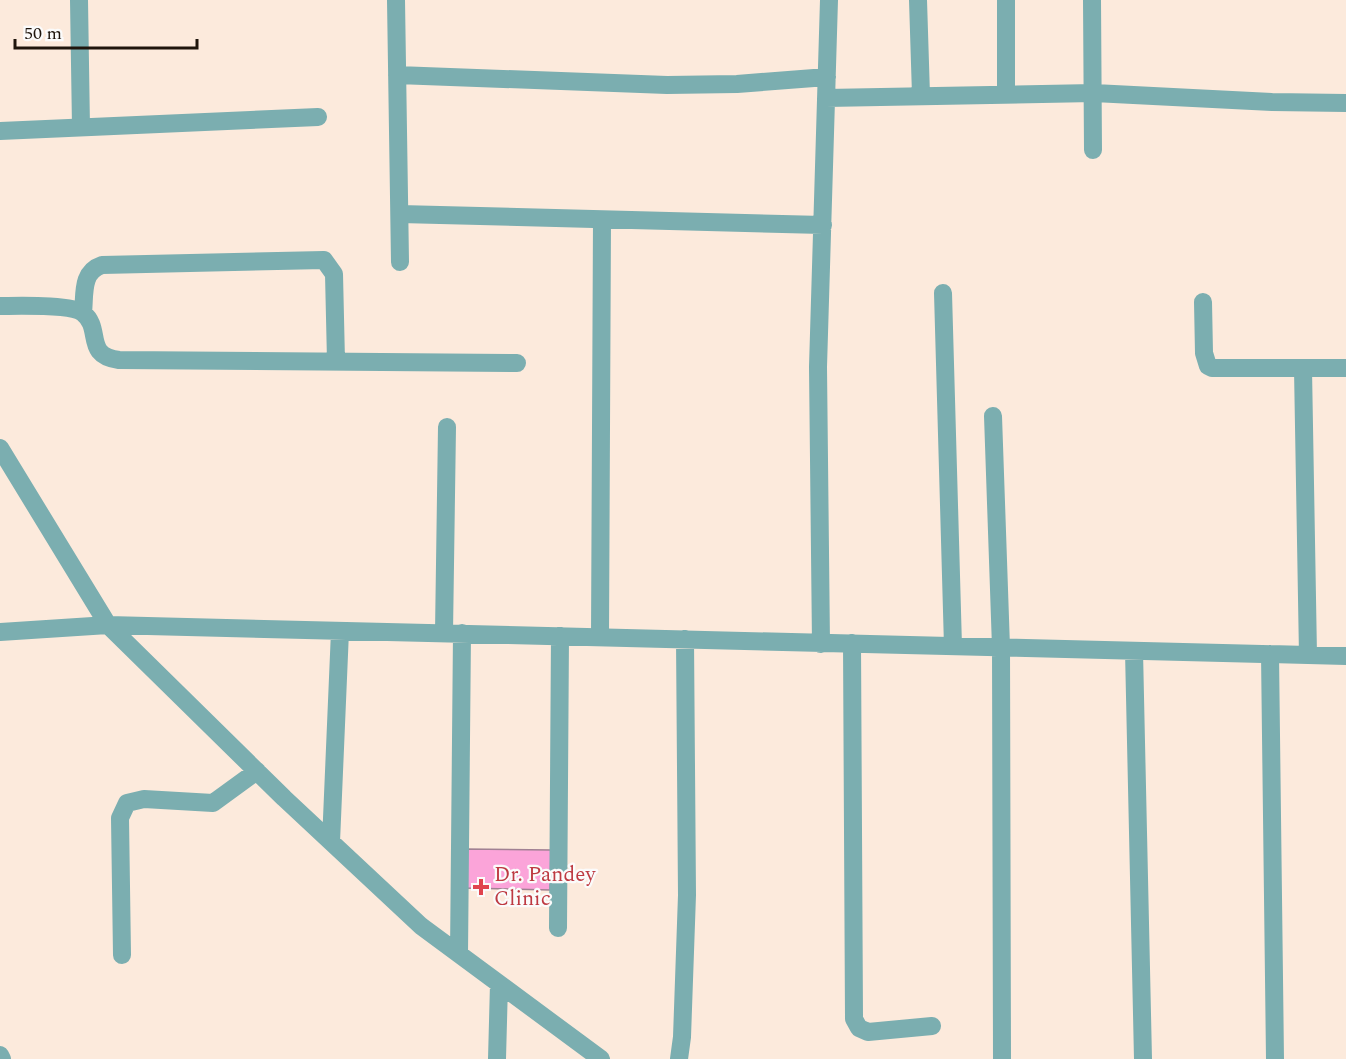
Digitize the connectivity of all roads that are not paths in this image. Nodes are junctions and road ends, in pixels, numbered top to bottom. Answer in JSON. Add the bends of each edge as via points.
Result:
{"nodes":[{"id":1,"x":79,"y":0,"type":"edge"},
{"id":2,"x":396,"y":0,"type":"edge"},
{"id":3,"x":829,"y":0,"type":"edge"},
{"id":4,"x":918,"y":0,"type":"edge"},
{"id":5,"x":1006,"y":0,"type":"edge"},
{"id":6,"x":1092,"y":0,"type":"edge"},
{"id":7,"x":397,"y":75,"type":"junction"},
{"id":8,"x":827,"y":77,"type":"junction"},
{"id":9,"x":1094,"y":93,"type":"junction"},
{"id":10,"x":1006,"y":94,"type":"junction"},
{"id":11,"x":921,"y":95,"type":"junction"},
{"id":12,"x":826,"y":98,"type":"junction"},
{"id":13,"x":1346,"y":103,"type":"edge"},
{"id":14,"x":318,"y":117,"type":"dead end"},
{"id":15,"x":81,"y":127,"type":"junction"},
{"id":16,"x":0,"y":131,"type":"edge"},
{"id":17,"x":1093,"y":150,"type":"dead end"},
{"id":18,"x":400,"y":214,"type":"junction"},
{"id":19,"x":602,"y":220,"type":"junction"},
{"id":20,"x":823,"y":225,"type":"junction"},
{"id":21,"x":400,"y":262,"type":"dead end"},
{"id":22,"x":944,"y":293,"type":"dead end"},
{"id":23,"x":1203,"y":302,"type":"dead end"},
{"id":24,"x":0,"y":306,"type":"edge"},
{"id":25,"x":83,"y":313,"type":"junction"},
{"id":26,"x":336,"y":361,"type":"junction"},
{"id":27,"x":517,"y":363,"type":"dead end"},
{"id":28,"x":1346,"y":368,"type":"edge"},
{"id":29,"x":1303,"y":369,"type":"junction"},
{"id":30,"x":993,"y":416,"type":"dead end"},
{"id":31,"x":447,"y":427,"type":"dead end"},
{"id":32,"x":0,"y":448,"type":"edge"},
{"id":33,"x":108,"y":626,"type":"junction"},
{"id":34,"x":340,"y":631,"type":"junction"},
{"id":35,"x":0,"y":632,"type":"edge"},
{"id":36,"x":444,"y":633,"type":"junction"},
{"id":37,"x":462,"y":633,"type":"junction"},
{"id":38,"x":560,"y":636,"type":"junction"},
{"id":39,"x":600,"y":637,"type":"junction"},
{"id":40,"x":685,"y":639,"type":"junction"},
{"id":41,"x":852,"y":643,"type":"junction"},
{"id":42,"x":821,"y":644,"type":"junction"},
{"id":43,"x":953,"y":646,"type":"junction"},
{"id":44,"x":1001,"y":647,"type":"junction"},
{"id":45,"x":1134,"y":651,"type":"junction"},
{"id":46,"x":1270,"y":654,"type":"junction"},
{"id":47,"x":1308,"y":655,"type":"junction"},
{"id":48,"x":1346,"y":656,"type":"edge"},
{"id":49,"x":257,"y":771,"type":"junction"},
{"id":50,"x":331,"y":842,"type":"junction"},
{"id":51,"x":558,"y":928,"type":"dead end"},
{"id":52,"x":459,"y":954,"type":"junction"},
{"id":53,"x":122,"y":956,"type":"dead end"},
{"id":54,"x":499,"y":984,"type":"junction"},
{"id":55,"x":932,"y":1026,"type":"dead end"},
{"id":56,"x":0,"y":1054,"type":"edge"},
{"id":57,"x":2,"y":1059,"type":"edge"},
{"id":58,"x":497,"y":1059,"type":"edge"},
{"id":59,"x":601,"y":1059,"type":"edge"},
{"id":60,"x":679,"y":1059,"type":"edge"},
{"id":61,"x":1002,"y":1059,"type":"edge"},
{"id":62,"x":1143,"y":1059,"type":"edge"},
{"id":63,"x":1275,"y":1059,"type":"edge"}],
"edges":[{"from":1,"to":15,"type":"street"},
{"from":2,"to":7,"type":"street"},
{"from":3,"to":8,"type":"street"},
{"from":4,"to":11,"type":"street"},
{"from":5,"to":10,"type":"street"},
{"from":6,"to":9,"type":"street"},
{"from":7,"to":8,"type":"street","via":[[685,85]]},
{"from":7,"to":18,"type":"street"},
{"from":8,"to":12,"type":"street"},
{"from":9,"to":10,"type":"street"},
{"from":9,"to":13,"type":"street"},
{"from":9,"to":17,"type":"street"},
{"from":10,"to":11,"type":"street"},
{"from":11,"to":12,"type":"street"},
{"from":12,"to":20,"type":"street"},
{"from":14,"to":15,"type":"street"},
{"from":15,"to":16,"type":"street"},
{"from":18,"to":19,"type":"street"},
{"from":18,"to":21,"type":"street"},
{"from":19,"to":20,"type":"street"},
{"from":19,"to":39,"type":"street"},
{"from":20,"to":42,"type":"street","via":[[818,368]]},
{"from":22,"to":43,"type":"street"},
{"from":23,"to":29,"type":"street","via":[[1208,366],[1219,370]]},
{"from":24,"to":25,"type":"street","via":[[73,309]]},
{"from":25,"to":26,"type":"street","via":[[99,351],[108,358]]},
{"from":25,"to":26,"type":"street","via":[[87,273],[92,268],[324,260],[334,274]]},
{"from":26,"to":27,"type":"street"},
{"from":28,"to":29,"type":"street"},
{"from":29,"to":47,"type":"street"},
{"from":30,"to":44,"type":"street"},
{"from":31,"to":36,"type":"street"},
{"from":32,"to":33,"type":"street"},
{"from":33,"to":34,"type":"street"},
{"from":33,"to":35,"type":"street"},
{"from":33,"to":49,"type":"street"},
{"from":34,"to":36,"type":"street"},
{"from":34,"to":50,"type":"street"},
{"from":36,"to":37,"type":"street"},
{"from":37,"to":38,"type":"street"},
{"from":37,"to":52,"type":"street"},
{"from":38,"to":39,"type":"street"},
{"from":38,"to":51,"type":"street"},
{"from":39,"to":40,"type":"street"},
{"from":40,"to":42,"type":"street"},
{"from":40,"to":60,"type":"street","via":[[687,895]]},
{"from":41,"to":42,"type":"street"},
{"from":41,"to":43,"type":"street"},
{"from":41,"to":55,"type":"street","via":[[854,1019],[859,1029],[868,1032]]},
{"from":43,"to":44,"type":"street"},
{"from":44,"to":45,"type":"street"},
{"from":44,"to":61,"type":"street"},
{"from":45,"to":46,"type":"street"},
{"from":45,"to":62,"type":"street"},
{"from":46,"to":47,"type":"street"},
{"from":46,"to":63,"type":"street"},
{"from":47,"to":48,"type":"street"},
{"from":49,"to":50,"type":"street"},
{"from":49,"to":53,"type":"street","via":[[213,803],[144,799],[127,803],[120,818]]},
{"from":50,"to":52,"type":"street","via":[[421,926]]},
{"from":52,"to":54,"type":"street"},
{"from":54,"to":58,"type":"street"},
{"from":54,"to":59,"type":"street"},
{"from":56,"to":57,"type":"street"}]}
